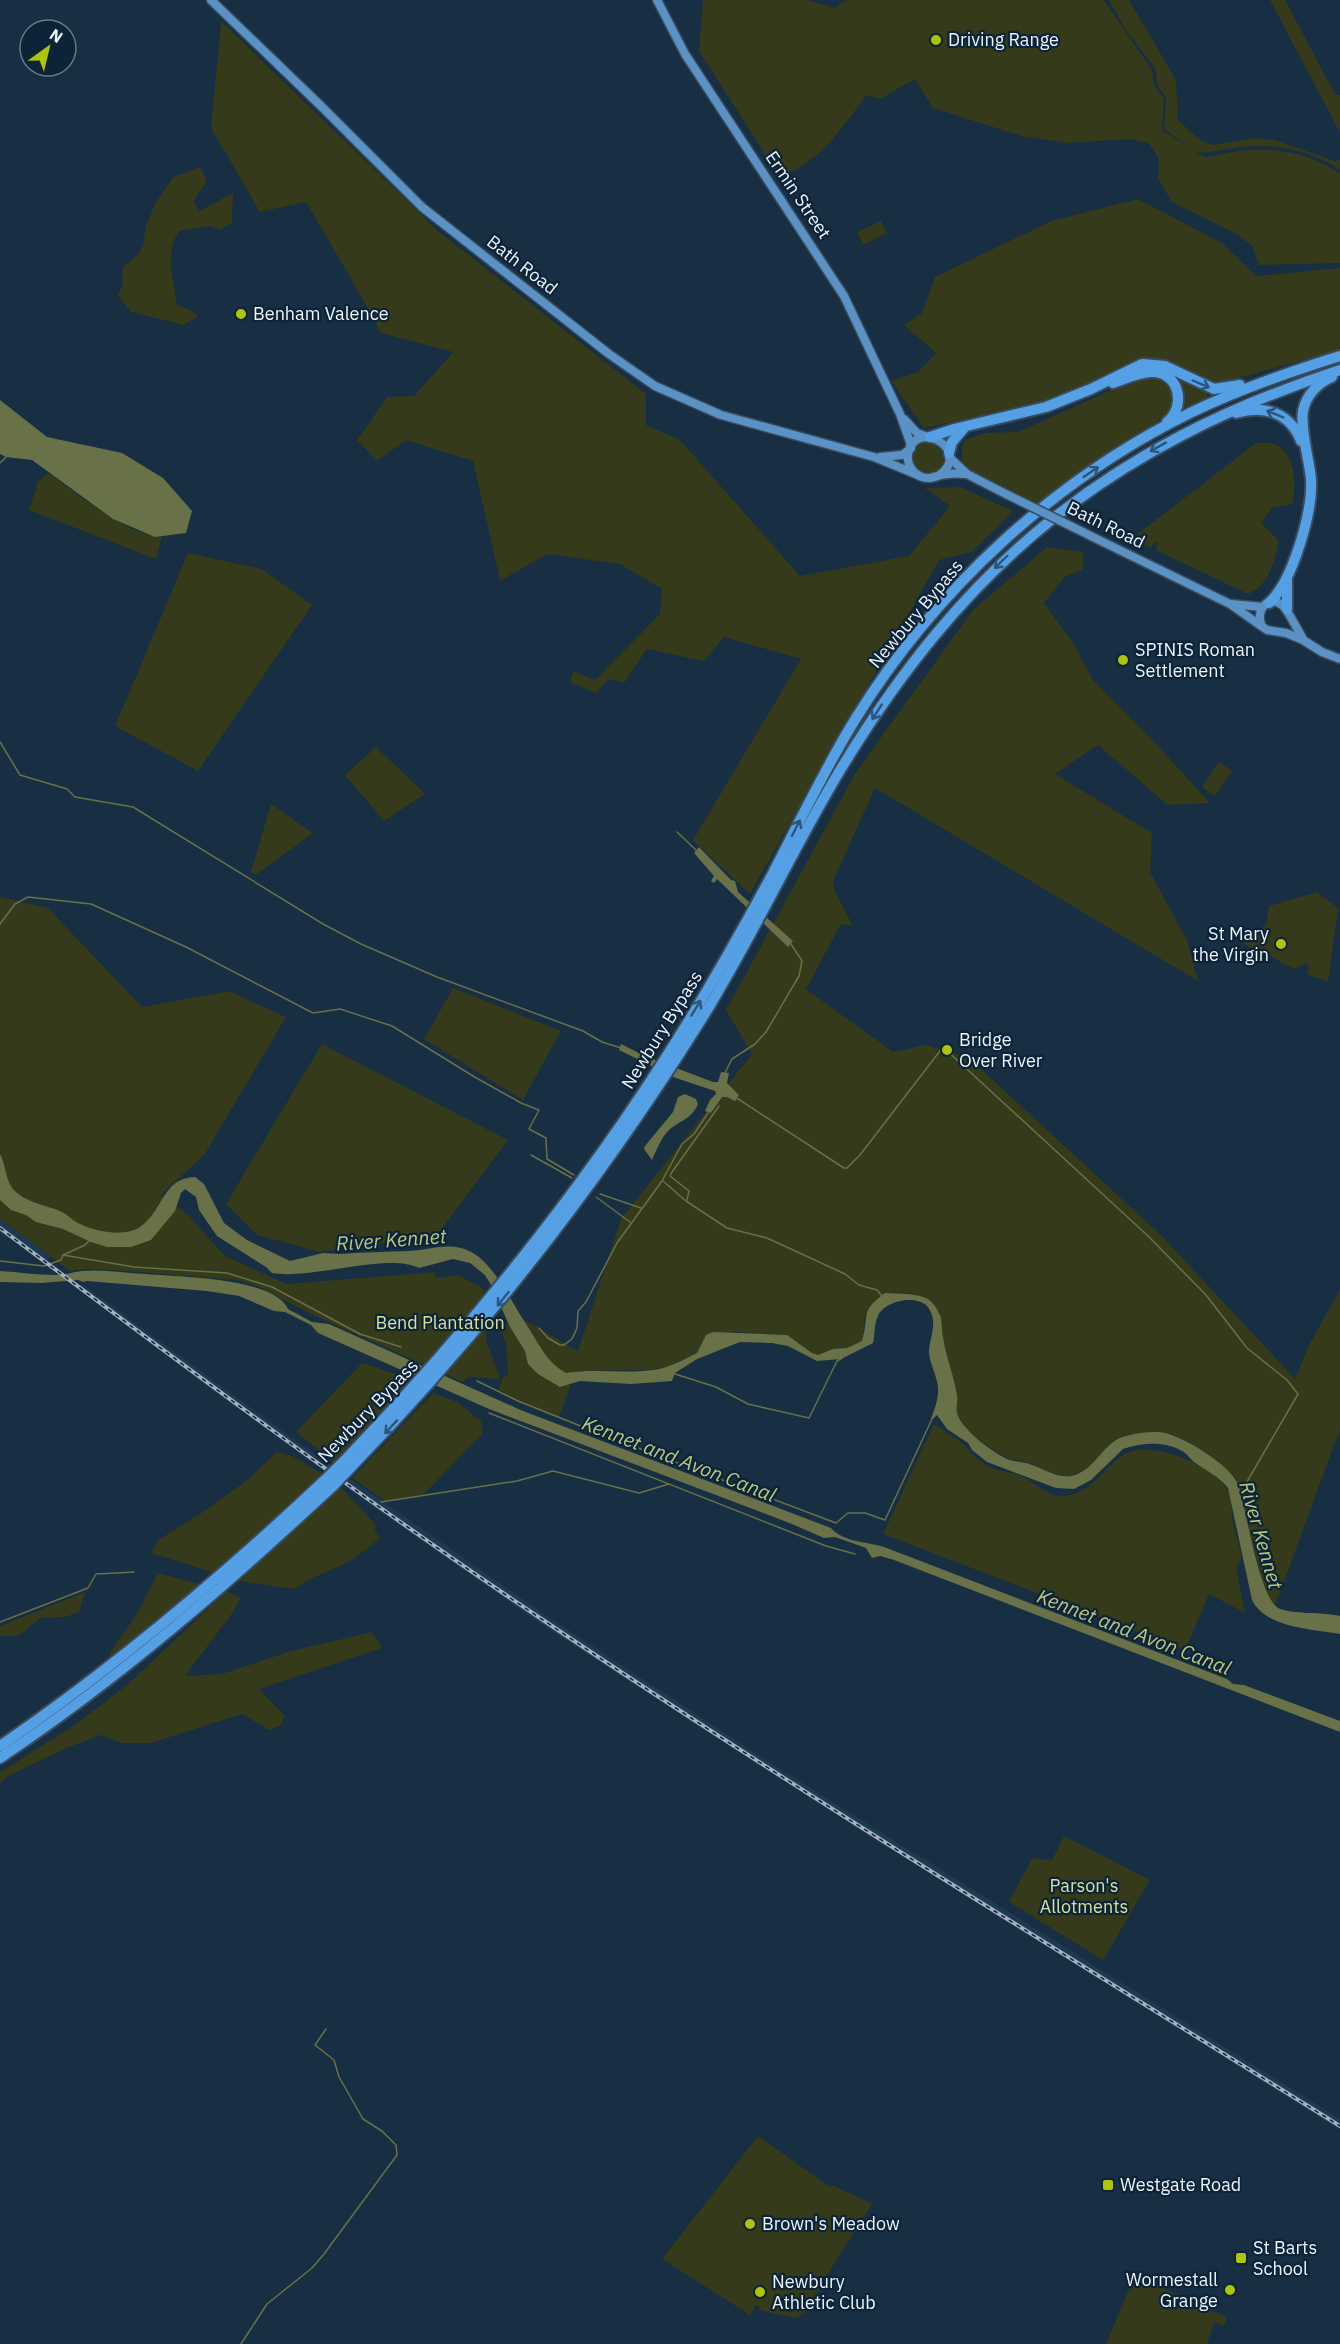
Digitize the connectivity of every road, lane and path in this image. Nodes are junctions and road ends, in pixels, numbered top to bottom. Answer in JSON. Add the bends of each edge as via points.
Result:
{"nodes":[{"id":1,"x":212,"y":0,"type":"edge"},
{"id":2,"x":657,"y":0,"type":"edge"},
{"id":3,"x":1340,"y":356,"type":"edge"},
{"id":4,"x":1340,"y":372,"type":"edge"},
{"id":5,"x":1284,"y":374,"type":"junction"},
{"id":6,"x":1090,"y":389,"type":"junction"},
{"id":7,"x":900,"y":414,"type":"junction"},
{"id":8,"x":964,"y":428,"type":"junction"},
{"id":9,"x":1186,"y":432,"type":"junction"},
{"id":10,"x":929,"y":437,"type":"junction"},
{"id":11,"x":1142,"y":439,"type":"junction"},
{"id":12,"x":910,"y":449,"type":"junction"},
{"id":13,"x":949,"y":455,"type":"junction"},
{"id":14,"x":874,"y":458,"type":"junction"},
{"id":15,"x":1308,"y":458,"type":"junction"},
{"id":16,"x":967,"y":474,"type":"junction"},
{"id":17,"x":918,"y":475,"type":"junction"},
{"id":18,"x":938,"y":476,"type":"junction"},
{"id":19,"x":1286,"y":577,"type":"junction"},
{"id":20,"x":1230,"y":604,"type":"junction"},
{"id":21,"x":1265,"y":605,"type":"junction"},
{"id":22,"x":1287,"y":611,"type":"junction"},
{"id":23,"x":1261,"y":624,"type":"junction"},
{"id":24,"x":1276,"y":631,"type":"junction"},
{"id":25,"x":1303,"y":640,"type":"junction"},
{"id":26,"x":1340,"y":659,"type":"edge"},
{"id":27,"x":763,"y":901,"type":"junction"},
{"id":28,"x":330,"y":1482,"type":"junction"},
{"id":29,"x":209,"y":1593,"type":"junction"},
{"id":30,"x":0,"y":1746,"type":"edge"},
{"id":31,"x":0,"y":1758,"type":"edge"}],
"edges":[{"from":1,"to":14,"type":"main road","name":"Bath Road","via":[[422,207],[620,363],[655,386],[721,414]]},
{"from":2,"to":7,"type":"main road","name":"Ermin Street","via":[[679,45],[844,296]]},
{"from":3,"to":5,"type":"highway","name":"Newbury Bypass"},
{"from":4,"to":9,"type":"highway","name":"Newbury Bypass","via":[[1250,402]]},
{"from":4,"to":15,"type":"highway","via":[[1318,385],[1306,403],[1303,415]]},
{"from":6,"to":5,"type":"highway","one_way":true,"via":[[1148,363],[1165,366],[1206,387],[1219,389]]},
{"from":5,"to":11,"type":"highway","name":"Newbury Bypass","via":[[1208,404]]},
{"from":6,"to":8,"type":"highway","via":[[1039,409]]},
{"from":6,"to":11,"type":"highway","via":[[1150,372],[1161,373],[1170,380],[1178,393],[1177,411]]},
{"from":7,"to":10,"type":"main road","name":"Ermin Street","via":[[917,433]]},
{"from":7,"to":12,"type":"main road","name":"Ermin Street"},
{"from":8,"to":10,"type":"highway"},
{"from":8,"to":13,"type":"highway","via":[[952,442]]},
{"from":15,"to":9,"type":"highway","one_way":true,"via":[[1293,425],[1268,410],[1238,412]]},
{"from":9,"to":27,"type":"highway","name":"Newbury Bypass","one_way":true,"via":[[1111,476],[1046,523],[951,614],[864,731]]},
{"from":10,"to":12,"type":"main road","via":[[919,439]]},
{"from":10,"to":13,"type":"main road","via":[[942,442]]},
{"from":27,"to":11,"type":"highway","name":"Newbury Bypass","one_way":true,"via":[[841,743],[910,640],[971,572],[1020,526],[1089,472]]},
{"from":12,"to":14,"type":"main road","name":"Bath Road","via":[[895,456]]},
{"from":12,"to":17,"type":"main road","via":[[909,462]]},
{"from":13,"to":16,"type":"main road","name":"Bath Road"},
{"from":13,"to":18,"type":"main road","via":[[947,467]]},
{"from":14,"to":17,"type":"main road","name":"Bath Road"},
{"from":15,"to":19,"type":"highway","via":[[1309,516]]},
{"from":16,"to":18,"type":"main road"},
{"from":16,"to":20,"type":"main road","name":"Bath Road","bridge":true},
{"from":17,"to":18,"type":"main road"},
{"from":19,"to":21,"type":"highway"},
{"from":19,"to":22,"type":"highway"},
{"from":20,"to":21,"type":"main road","name":"Bath Road"},
{"from":20,"to":23,"type":"main road","name":"Bath Road"},
{"from":21,"to":22,"type":"main road","via":[[1279,603]]},
{"from":21,"to":23,"type":"main road","via":[[1259,616]]},
{"from":22,"to":24,"type":"main road","via":[[1286,625]]},
{"from":22,"to":25,"type":"main road"},
{"from":23,"to":24,"type":"main road"},
{"from":24,"to":25,"type":"main road"},
{"from":25,"to":26,"type":"main road"},
{"from":27,"to":28,"type":"highway","name":"Newbury Bypass","bridge":true,"via":[[661,1075],[513,1279],[422,1386]]},
{"from":28,"to":29,"type":"highway","name":"Newbury Bypass","via":[[225,1573]]},
{"from":28,"to":29,"type":"highway","name":"Newbury Bypass","via":[[238,1574]]},
{"from":29,"to":30,"type":"highway","name":"Newbury Bypass"},
{"from":29,"to":31,"type":"highway","name":"Newbury Bypass","via":[[120,1670]]}]}
